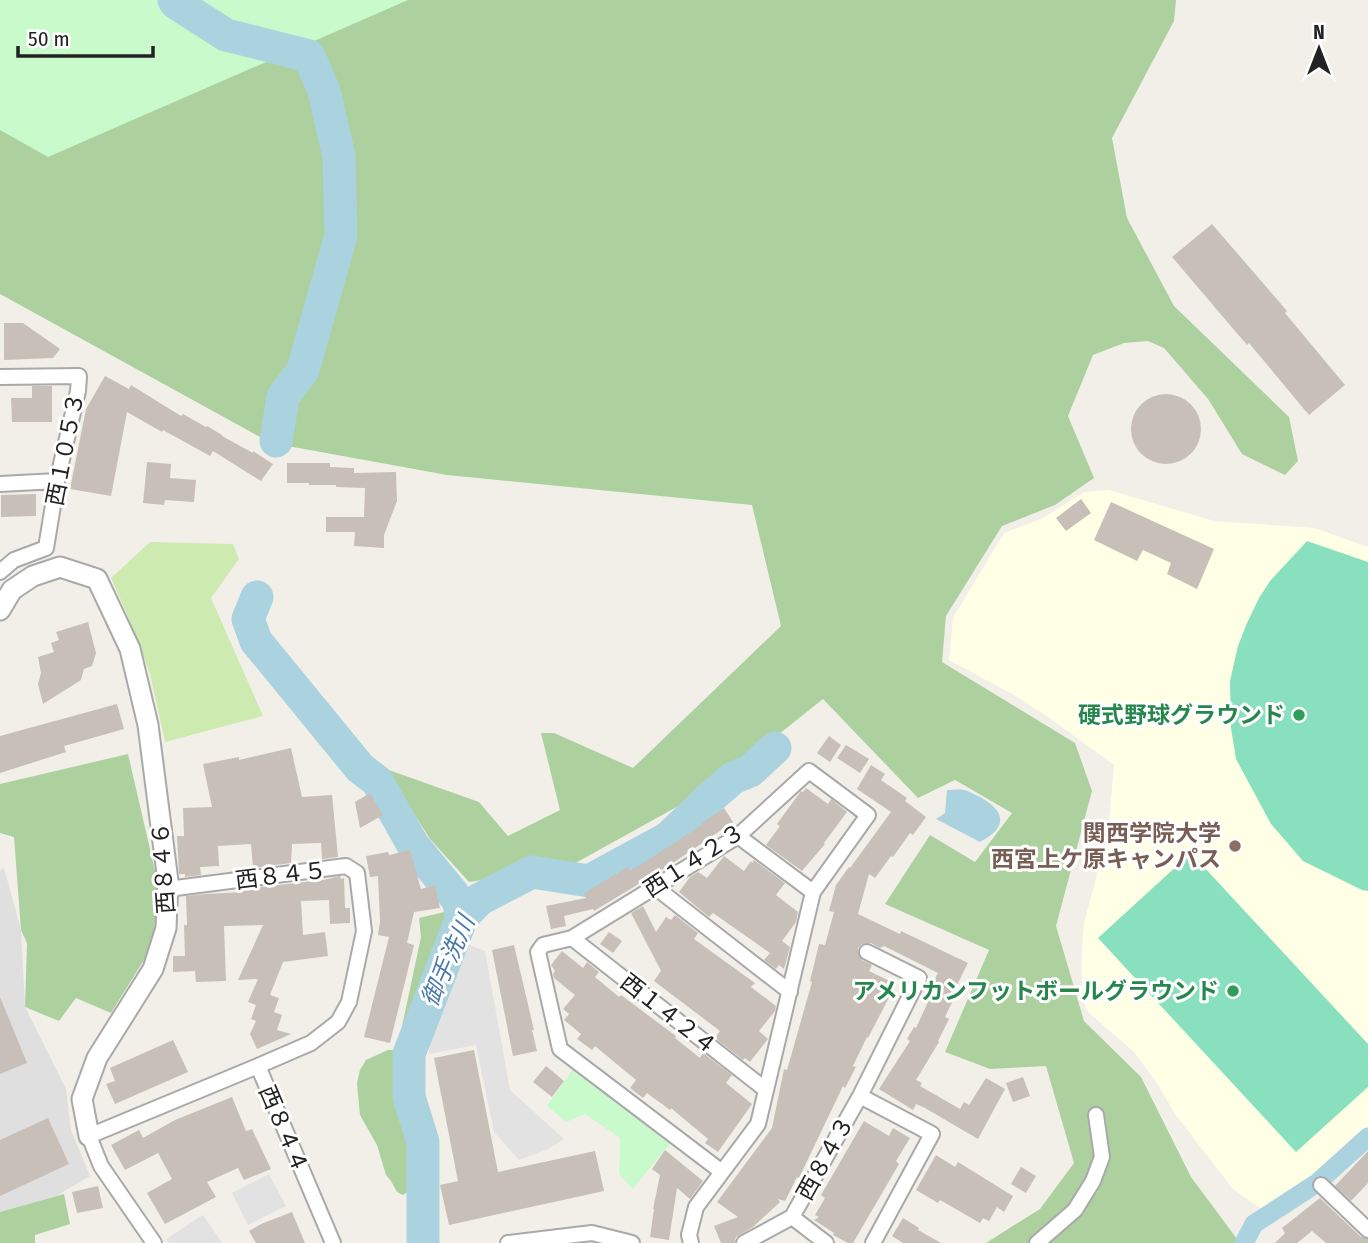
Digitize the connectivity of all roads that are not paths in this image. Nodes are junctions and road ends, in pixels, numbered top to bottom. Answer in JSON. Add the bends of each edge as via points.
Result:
{"nodes":[{"id":1,"x":0,"y":377,"type":"edge"},
{"id":2,"x":57,"y":481,"type":"junction"},
{"id":3,"x":0,"y":484,"type":"edge"},
{"id":4,"x":0,"y":572,"type":"edge"},
{"id":5,"x":0,"y":610,"type":"edge"},
{"id":6,"x":738,"y":836,"type":"junction"},
{"id":7,"x":655,"y":887,"type":"junction"},
{"id":8,"x":168,"y":889,"type":"junction"},
{"id":9,"x":813,"y":892,"type":"junction"},
{"id":10,"x":572,"y":938,"type":"junction"},
{"id":11,"x":867,"y":952,"type":"dead end"},
{"id":12,"x":790,"y":992,"type":"junction"},
{"id":13,"x":258,"y":1066,"type":"junction"},
{"id":14,"x":766,"y":1090,"type":"junction"},
{"id":15,"x":860,"y":1096,"type":"junction"},
{"id":16,"x":1096,"y":1115,"type":"dead end"},
{"id":17,"x":89,"y":1136,"type":"junction"},
{"id":18,"x":722,"y":1172,"type":"junction"},
{"id":19,"x":1321,"y":1185,"type":"dead end"},
{"id":20,"x":792,"y":1217,"type":"junction"},
{"id":21,"x":1368,"y":1230,"type":"edge"},
{"id":22,"x":597,"y":1238,"type":"edge"},
{"id":23,"x":154,"y":1243,"type":"edge"},
{"id":24,"x":333,"y":1243,"type":"edge"},
{"id":25,"x":508,"y":1243,"type":"edge"},
{"id":26,"x":632,"y":1243,"type":"edge"},
{"id":27,"x":691,"y":1243,"type":"edge"},
{"id":28,"x":744,"y":1243,"type":"edge"},
{"id":29,"x":826,"y":1243,"type":"edge"},
{"id":30,"x":873,"y":1243,"type":"edge"},
{"id":31,"x":1037,"y":1243,"type":"edge"}],
"edges":[{"from":1,"to":2,"type":"street","name":"西１０５３","via":[[79,376]]},
{"from":2,"to":3,"type":"street"},
{"from":2,"to":4,"type":"street","name":"西１０５３","via":[[46,548],[14,560]]},
{"from":5,"to":8,"type":"street","name":"西８４６","via":[[12,590],[33,576],[60,567],[97,579],[130,649],[148,725]]},
{"from":6,"to":7,"type":"street","name":"西１４２３"},
{"from":6,"to":9,"type":"street"},
{"from":6,"to":9,"type":"street","name":"西１４２３","via":[[809,771],[829,785],[868,815]]},
{"from":7,"to":10,"type":"street","name":"西１４２３"},
{"from":7,"to":12,"type":"street"},
{"from":8,"to":13,"type":"street","name":"西８４５","via":[[346,866],[357,873],[364,931],[349,1002],[338,1022],[311,1043]]},
{"from":8,"to":17,"type":"street","name":"西８４６","via":[[166,928],[153,970],[97,1058],[82,1099]]},
{"from":9,"to":12,"type":"street","name":"西１４２３"},
{"from":10,"to":14,"type":"street","name":"西１４２４"},
{"from":10,"to":18,"type":"street","name":"西１４２３","via":[[543,944],[538,952],[560,1049]]},
{"from":11,"to":15,"type":"street","via":[[919,978]]},
{"from":12,"to":14,"type":"street","name":"西１４２３"},
{"from":13,"to":17,"type":"street","name":"西８４４"},
{"from":13,"to":24,"type":"street","name":"西８４４"},
{"from":14,"to":18,"type":"street","name":"西１４２３","via":[[758,1124]]},
{"from":15,"to":20,"type":"street","name":"西８４３"},
{"from":15,"to":30,"type":"street","name":"西８４３","via":[[932,1134]]},
{"from":16,"to":31,"type":"street","via":[[1102,1157],[1093,1181],[1075,1210]]},
{"from":17,"to":23,"type":"street","name":"西８４６","via":[[101,1166]]},
{"from":18,"to":27,"type":"street","name":"西１４２３","via":[[696,1207]]},
{"from":19,"to":21,"type":"street"},
{"from":20,"to":28,"type":"street","name":"西８４３"},
{"from":20,"to":29,"type":"street","name":"西８４３"},
{"from":22,"to":25,"type":"street"},
{"from":22,"to":26,"type":"street"}]}
